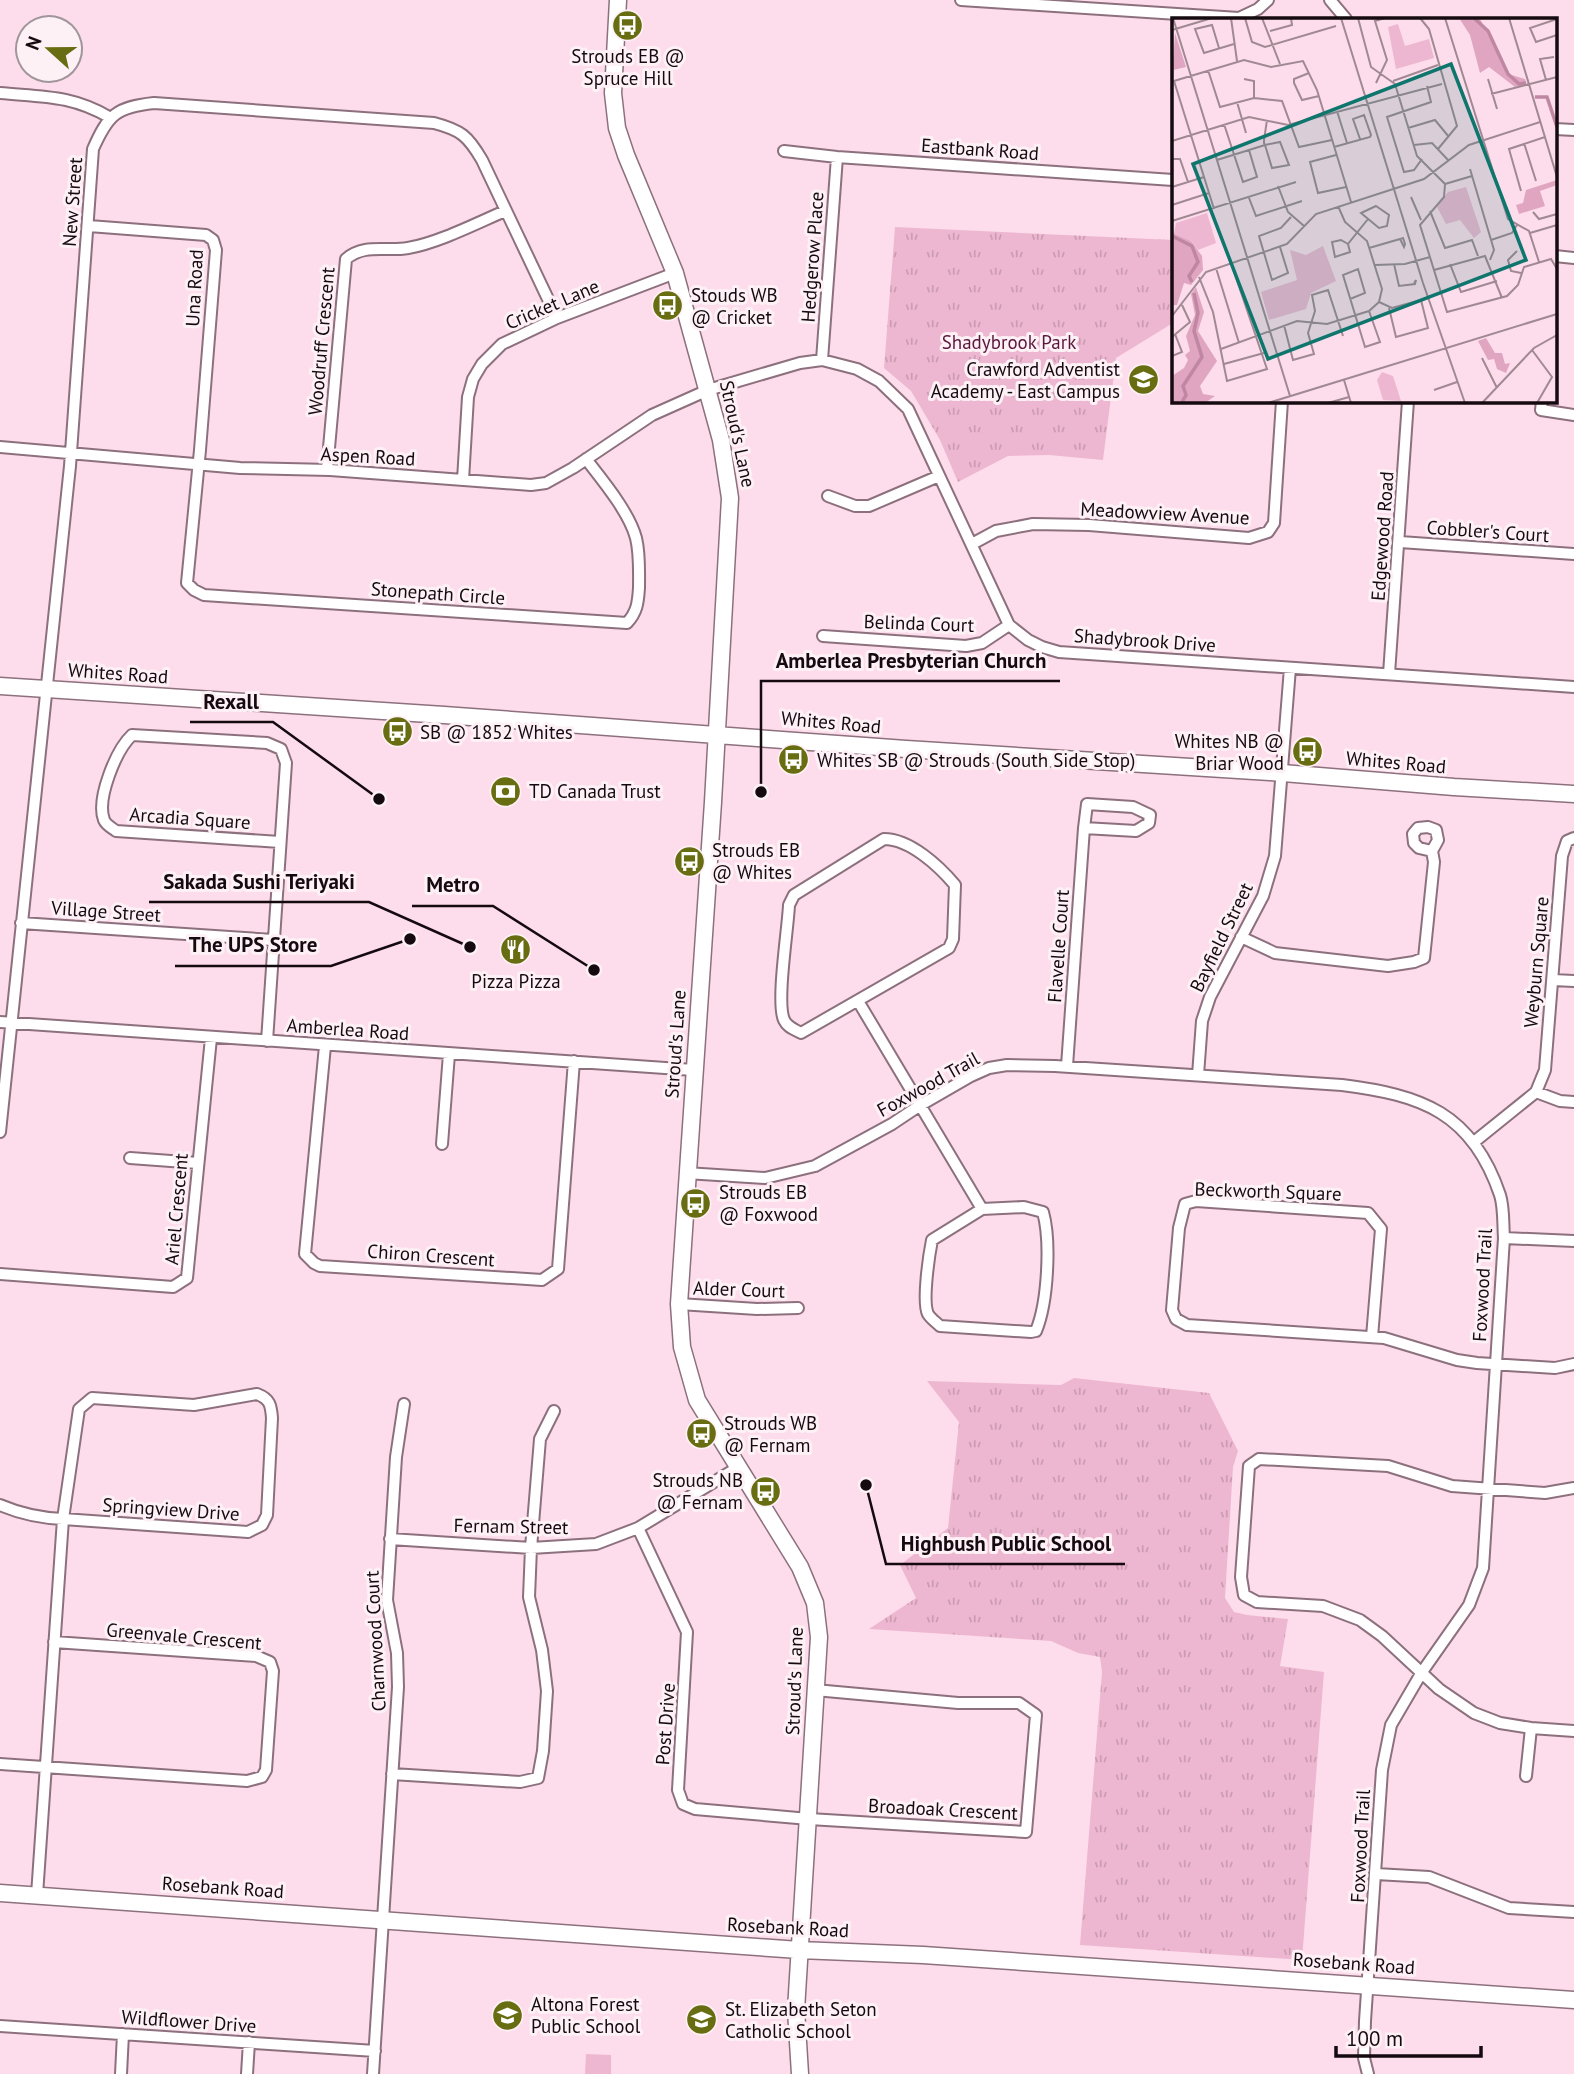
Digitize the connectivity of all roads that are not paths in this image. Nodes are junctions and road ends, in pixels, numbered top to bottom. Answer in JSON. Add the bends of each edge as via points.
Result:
{"nodes":[{"id":1,"x":618,"y":0,"type":"edge"},
{"id":2,"x":961,"y":0,"type":"edge"},
{"id":3,"x":1268,"y":0,"type":"edge"},
{"id":4,"x":1330,"y":0,"type":"edge"},
{"id":5,"x":1345,"y":18,"type":"edge"},
{"id":6,"x":0,"y":93,"type":"edge"},
{"id":7,"x":109,"y":117,"type":"junction"},
{"id":8,"x":1556,"y":129,"type":"edge"},
{"id":9,"x":1574,"y":130,"type":"edge"},
{"id":10,"x":784,"y":151,"type":"dead end"},
{"id":11,"x":837,"y":157,"type":"junction"},
{"id":12,"x":1172,"y":180,"type":"edge"},
{"id":13,"x":505,"y":211,"type":"junction"},
{"id":14,"x":89,"y":226,"type":"junction"},
{"id":15,"x":1556,"y":256,"type":"edge"},
{"id":16,"x":1574,"y":257,"type":"edge"},
{"id":17,"x":675,"y":273,"type":"junction"},
{"id":18,"x":557,"y":318,"type":"junction"},
{"id":19,"x":822,"y":360,"type":"junction"},
{"id":20,"x":708,"y":390,"type":"junction"},
{"id":21,"x":1282,"y":402,"type":"edge"},
{"id":22,"x":1408,"y":402,"type":"edge"},
{"id":23,"x":1542,"y":402,"type":"edge"},
{"id":24,"x":1574,"y":415,"type":"edge"},
{"id":25,"x":0,"y":447,"type":"edge"},
{"id":26,"x":71,"y":453,"type":"junction"},
{"id":27,"x":586,"y":459,"type":"junction"},
{"id":28,"x":199,"y":465,"type":"junction"},
{"id":29,"x":327,"y":470,"type":"junction"},
{"id":30,"x":939,"y":476,"type":"junction"},
{"id":31,"x":463,"y":480,"type":"junction"},
{"id":32,"x":828,"y":496,"type":"dead end"},
{"id":33,"x":1400,"y":542,"type":"junction"},
{"id":34,"x":972,"y":544,"type":"junction"},
{"id":35,"x":1574,"y":554,"type":"edge"},
{"id":36,"x":1009,"y":625,"type":"junction"},
{"id":37,"x":823,"y":636,"type":"dead end"},
{"id":38,"x":1290,"y":668,"type":"junction"},
{"id":39,"x":1390,"y":674,"type":"junction"},
{"id":40,"x":0,"y":686,"type":"edge"},
{"id":41,"x":1574,"y":687,"type":"edge"},
{"id":42,"x":47,"y":690,"type":"junction"},
{"id":43,"x":716,"y":734,"type":"junction"},
{"id":44,"x":1282,"y":774,"type":"junction"},
{"id":45,"x":1574,"y":794,"type":"edge"},
{"id":46,"x":1084,"y":828,"type":"junction"},
{"id":47,"x":1574,"y":838,"type":"edge"},
{"id":48,"x":279,"y":842,"type":"junction"},
{"id":49,"x":1432,"y":851,"type":"dead end"},
{"id":50,"x":20,"y":923,"type":"junction"},
{"id":51,"x":1241,"y":937,"type":"junction"},
{"id":52,"x":273,"y":940,"type":"junction"},
{"id":53,"x":1553,"y":980,"type":"junction"},
{"id":54,"x":1574,"y":981,"type":"edge"},
{"id":55,"x":858,"y":1001,"type":"junction"},
{"id":56,"x":5,"y":1022,"type":"edge"},
{"id":57,"x":211,"y":1038,"type":"junction"},
{"id":58,"x":267,"y":1041,"type":"junction"},
{"id":59,"x":325,"y":1046,"type":"junction"},
{"id":60,"x":449,"y":1054,"type":"junction"},
{"id":61,"x":574,"y":1061,"type":"junction"},
{"id":62,"x":1067,"y":1066,"type":"junction"},
{"id":63,"x":694,"y":1070,"type":"junction"},
{"id":64,"x":1198,"y":1075,"type":"junction"},
{"id":65,"x":1536,"y":1092,"type":"junction"},
{"id":66,"x":1574,"y":1102,"type":"edge"},
{"id":67,"x":919,"y":1106,"type":"junction"},
{"id":68,"x":0,"y":1132,"type":"edge"},
{"id":69,"x":1474,"y":1142,"type":"junction"},
{"id":70,"x":442,"y":1144,"type":"dead end"},
{"id":71,"x":130,"y":1158,"type":"dead end"},
{"id":72,"x":198,"y":1163,"type":"junction"},
{"id":73,"x":686,"y":1173,"type":"junction"},
{"id":74,"x":982,"y":1209,"type":"junction"},
{"id":75,"x":1504,"y":1238,"type":"junction"},
{"id":76,"x":1574,"y":1241,"type":"edge"},
{"id":77,"x":0,"y":1274,"type":"edge"},
{"id":78,"x":679,"y":1304,"type":"junction"},
{"id":79,"x":798,"y":1308,"type":"dead end"},
{"id":80,"x":1373,"y":1337,"type":"junction"},
{"id":81,"x":1574,"y":1364,"type":"edge"},
{"id":82,"x":1496,"y":1365,"type":"junction"},
{"id":83,"x":404,"y":1404,"type":"dead end"},
{"id":84,"x":554,"y":1411,"type":"dead end"},
{"id":85,"x":737,"y":1468,"type":"junction"},
{"id":86,"x":1574,"y":1488,"type":"edge"},
{"id":87,"x":1488,"y":1489,"type":"junction"},
{"id":88,"x":0,"y":1505,"type":"edge"},
{"id":89,"x":63,"y":1518,"type":"junction"},
{"id":90,"x":638,"y":1528,"type":"junction"},
{"id":91,"x":390,"y":1539,"type":"junction"},
{"id":92,"x":531,"y":1548,"type":"junction"},
{"id":93,"x":54,"y":1642,"type":"junction"},
{"id":94,"x":1422,"y":1672,"type":"junction"},
{"id":95,"x":815,"y":1690,"type":"junction"},
{"id":96,"x":1531,"y":1728,"type":"junction"},
{"id":97,"x":1574,"y":1731,"type":"edge"},
{"id":98,"x":0,"y":1764,"type":"edge"},
{"id":99,"x":46,"y":1767,"type":"junction"},
{"id":100,"x":392,"y":1774,"type":"junction"},
{"id":101,"x":1526,"y":1776,"type":"dead end"},
{"id":102,"x":809,"y":1819,"type":"junction"},
{"id":103,"x":1376,"y":1874,"type":"junction"},
{"id":104,"x":0,"y":1894,"type":"edge"},
{"id":105,"x":37,"y":1895,"type":"junction"},
{"id":106,"x":1574,"y":1912,"type":"edge"},
{"id":107,"x":383,"y":1919,"type":"junction"},
{"id":108,"x":799,"y":1950,"type":"junction"},
{"id":109,"x":1369,"y":1984,"type":"junction"},
{"id":110,"x":1574,"y":2000,"type":"edge"},
{"id":111,"x":0,"y":2026,"type":"edge"},
{"id":112,"x":124,"y":2034,"type":"junction"},
{"id":113,"x":249,"y":2042,"type":"junction"},
{"id":114,"x":375,"y":2051,"type":"junction"},
{"id":115,"x":121,"y":2074,"type":"edge"},
{"id":116,"x":247,"y":2074,"type":"edge"},
{"id":117,"x":373,"y":2074,"type":"edge"},
{"id":118,"x":800,"y":2074,"type":"edge"},
{"id":119,"x":1367,"y":2074,"type":"edge"}],
"edges":[{"from":1,"to":17,"type":"street","name":"Stroud's Lane","via":[[613,93],[617,128]]},
{"from":2,"to":3,"type":"street","via":[[1239,18]]},
{"from":4,"to":5,"type":"street"},
{"from":6,"to":7,"type":"street","via":[[66,99]]},
{"from":7,"to":13,"type":"street","via":[[154,103],[434,123],[469,139]]},
{"from":7,"to":14,"type":"street","name":"New Street","via":[[93,149]]},
{"from":8,"to":9,"type":"street"},
{"from":10,"to":11,"type":"street","name":"Eastbank Road"},
{"from":11,"to":12,"type":"street","name":"Eastbank Road"},
{"from":11,"to":19,"type":"street","name":"Hedgerow Place"},
{"from":13,"to":18,"type":"street"},
{"from":13,"to":29,"type":"street","name":"Woodruff Crescent","via":[[415,247],[370,248],[346,259]]},
{"from":14,"to":26,"type":"street","name":"New Street"},
{"from":14,"to":28,"type":"street","name":"Una Road","via":[[206,235],[214,240]]},
{"from":15,"to":16,"type":"street"},
{"from":17,"to":18,"type":"street","name":"Cricket Lane"},
{"from":17,"to":20,"type":"street","name":"Stroud's Lane"},
{"from":18,"to":31,"type":"street","name":"Cricket Lane","via":[[502,344],[473,379]]},
{"from":19,"to":20,"type":"street"},
{"from":19,"to":30,"type":"street","via":[[857,369],[879,381],[908,409]]},
{"from":20,"to":27,"type":"street","name":"Aspen Road","via":[[652,415]]},
{"from":20,"to":43,"type":"street","name":"Stroud's Lane","via":[[730,498]]},
{"from":21,"to":34,"type":"street","name":"Meadowview Avenue","via":[[1275,523],[1268,532],[1249,538],[1033,524],[996,531]]},
{"from":22,"to":33,"type":"street","name":"Edgewood Road"},
{"from":23,"to":24,"type":"street","via":[[1541,410]]},
{"from":25,"to":26,"type":"street","name":"Aspen Road"},
{"from":26,"to":28,"type":"street","name":"Aspen Road"},
{"from":26,"to":42,"type":"street","name":"New Street"},
{"from":27,"to":28,"type":"street","name":"Stonepath Circle","via":[[637,540],[638,604],[627,623],[204,594],[187,583]]},
{"from":27,"to":31,"type":"street","name":"Aspen Road","via":[[546,483]]},
{"from":28,"to":29,"type":"street","name":"Aspen Road"},
{"from":29,"to":31,"type":"street","name":"Aspen Road"},
{"from":30,"to":32,"type":"street","via":[[869,506]]},
{"from":30,"to":34,"type":"street"},
{"from":33,"to":35,"type":"street","name":"Cobbler's Court"},
{"from":33,"to":39,"type":"street","name":"Edgewood Road"},
{"from":34,"to":36,"type":"street"},
{"from":36,"to":37,"type":"street","name":"Belinda Court","via":[[982,643],[965,646]]},
{"from":36,"to":38,"type":"street","name":"Shadybrook Drive","via":[[1028,640],[1059,652]]},
{"from":38,"to":39,"type":"street","name":"Shadybrook Drive"},
{"from":38,"to":44,"type":"street","name":"Bayfield Street"},
{"from":39,"to":41,"type":"street","name":"Shadybrook Drive"},
{"from":40,"to":42,"type":"street","name":"Whites Road"},
{"from":42,"to":43,"type":"street","name":"Whites Road"},
{"from":42,"to":50,"type":"street","name":"New Street"},
{"from":43,"to":44,"type":"street","name":"Whites Road"},
{"from":43,"to":63,"type":"street","name":"Stroud's Lane"},
{"from":44,"to":45,"type":"street","name":"Whites Road"},
{"from":44,"to":51,"type":"street","name":"Bayfield Street","via":[[1275,856],[1263,896]]},
{"from":46,"to":46,"type":"street","name":"Flavelle Court","via":[[1136,831],[1149,823],[1150,815],[1133,807],[1087,804]]},
{"from":46,"to":62,"type":"street","name":"Flavelle Court"},
{"from":47,"to":53,"type":"street","name":"Weyburn Square","via":[[1567,841],[1562,856]]},
{"from":48,"to":48,"type":"street","name":"Arcadia Square","via":[[286,763],[281,749],[267,743],[132,735],[121,746],[102,809],[105,823],[116,831]]},
{"from":48,"to":52,"type":"street","name":"Arcadia Square"},
{"from":49,"to":51,"type":"street","via":[[1424,958],[1388,965],[1275,953]]},
{"from":50,"to":52,"type":"street","name":"Village Street"},
{"from":50,"to":56,"type":"street","name":"New Street"},
{"from":51,"to":64,"type":"street","name":"Bayfield Street","via":[[1202,1021]]},
{"from":52,"to":58,"type":"street","name":"Arcadia Square"},
{"from":53,"to":54,"type":"street"},
{"from":53,"to":65,"type":"street","name":"Weyburn Square","via":[[1545,1070]]},
{"from":55,"to":55,"type":"street","via":[[949,947],[953,939],[955,885],[913,849],[893,839],[884,839],[794,895],[789,905],[781,1000],[788,1027],[801,1033]]},
{"from":55,"to":67,"type":"street"},
{"from":56,"to":57,"type":"street","name":"Amberlea Road"},
{"from":56,"to":68,"type":"street","name":"New Street"},
{"from":57,"to":58,"type":"street","name":"Amberlea Road"},
{"from":57,"to":72,"type":"street","name":"Ariel Crescent"},
{"from":58,"to":59,"type":"street","name":"Amberlea Road"},
{"from":59,"to":60,"type":"street","name":"Amberlea Road"},
{"from":59,"to":61,"type":"street","name":"Chiron Crescent","via":[[305,1254],[314,1264],[542,1280],[558,1269]]},
{"from":60,"to":61,"type":"street","name":"Amberlea Road"},
{"from":60,"to":70,"type":"street"},
{"from":61,"to":63,"type":"street","name":"Amberlea Road"},
{"from":62,"to":64,"type":"street","name":"Foxwood Trail"},
{"from":62,"to":67,"type":"street","name":"Foxwood Trail","via":[[989,1068]]},
{"from":63,"to":73,"type":"street","name":"Stroud's Lane"},
{"from":64,"to":69,"type":"street","name":"Foxwood Trail","via":[[1386,1090],[1451,1118]]},
{"from":65,"to":66,"type":"street"},
{"from":65,"to":69,"type":"street"},
{"from":67,"to":73,"type":"street","name":"Foxwood Trail","via":[[815,1166],[765,1178]]},
{"from":67,"to":74,"type":"street"},
{"from":69,"to":75,"type":"street","name":"Foxwood Trail","via":[[1501,1196]]},
{"from":71,"to":72,"type":"street"},
{"from":72,"to":77,"type":"street","name":"Ariel Crescent","via":[[187,1278],[173,1287]]},
{"from":73,"to":78,"type":"street","name":"Stroud's Lane"},
{"from":74,"to":74,"type":"street","via":[[932,1240],[926,1312],[940,1326],[1037,1331],[1048,1231],[1044,1212],[1024,1207]]},
{"from":75,"to":76,"type":"street"},
{"from":75,"to":82,"type":"street","name":"Foxwood Trail"},
{"from":78,"to":79,"type":"street","name":"Alder Court"},
{"from":78,"to":85,"type":"street","name":"Stroud's Lane","via":[[682,1347],[697,1400]]},
{"from":80,"to":80,"type":"street","name":"Beckworth Square","via":[[1381,1229],[1368,1213],[1196,1201],[1185,1205],[1172,1310],[1176,1319],[1187,1325]]},
{"from":80,"to":82,"type":"street","name":"Beckworth Square","via":[[1457,1360]]},
{"from":81,"to":82,"type":"street","name":"Beckworth Square","via":[[1555,1368]]},
{"from":82,"to":87,"type":"street","name":"Foxwood Trail"},
{"from":83,"to":91,"type":"street","name":"Charnwood Court"},
{"from":84,"to":92,"type":"street","via":[[540,1439]]},
{"from":85,"to":90,"type":"street","name":"Fernam Street"},
{"from":85,"to":95,"type":"street","name":"Stroud's Lane","via":[[800,1567],[815,1603],[819,1637]]},
{"from":86,"to":87,"type":"street","via":[[1545,1493]]},
{"from":87,"to":94,"type":"street","name":"Foxwood Trail","via":[[1483,1568],[1469,1605]]},
{"from":87,"to":94,"type":"street","via":[[1452,1486],[1388,1466],[1259,1459],[1249,1466],[1241,1577],[1244,1595],[1257,1602],[1323,1606],[1342,1612],[1382,1636]]},
{"from":88,"to":89,"type":"street","via":[[22,1514]]},
{"from":89,"to":89,"type":"street","name":"Springview Drive","via":[[248,1532],[262,1525],[267,1515],[271,1405],[257,1394],[194,1405],[92,1398],[79,1409]]},
{"from":89,"to":93,"type":"street","name":"Springview Drive"},
{"from":90,"to":92,"type":"street","name":"Fernam Street","via":[[596,1544]]},
{"from":90,"to":102,"type":"street","name":"Post Drive","via":[[687,1632],[678,1796],[695,1809]]},
{"from":91,"to":92,"type":"street","name":"Fernam Street"},
{"from":91,"to":100,"type":"street","name":"Charnwood Court","via":[[387,1600],[398,1687]]},
{"from":92,"to":100,"type":"street","via":[[529,1597],[547,1691],[538,1778],[520,1782]]},
{"from":93,"to":99,"type":"street","name":"Springview Drive"},
{"from":93,"to":99,"type":"street","name":"Greenvale Crescent","via":[[256,1656],[270,1662],[268,1756],[262,1777],[247,1781]]},
{"from":94,"to":96,"type":"street","via":[[1474,1713]]},
{"from":94,"to":103,"type":"street","name":"Foxwood Trail","via":[[1391,1725],[1382,1770]]},
{"from":95,"to":102,"type":"street","name":"Stroud's Lane"},
{"from":95,"to":102,"type":"street","name":"Broadoak Crescent","via":[[958,1703],[1019,1703],[1036,1715],[1026,1832]]},
{"from":96,"to":97,"type":"street"},
{"from":96,"to":101,"type":"street"},
{"from":98,"to":99,"type":"street"},
{"from":99,"to":105,"type":"street","name":"Springview Drive"},
{"from":100,"to":107,"type":"street","name":"Charnwood Court"},
{"from":102,"to":108,"type":"street","name":"Stroud's Lane"},
{"from":103,"to":106,"type":"street","via":[[1429,1877],[1509,1908]]},
{"from":103,"to":109,"type":"street","name":"Foxwood Trail"},
{"from":104,"to":105,"type":"street","name":"Rosebank Road"},
{"from":105,"to":107,"type":"street","name":"Rosebank Road"},
{"from":107,"to":108,"type":"street","name":"Rosebank Road"},
{"from":107,"to":114,"type":"street","name":"Charnwood Court"},
{"from":108,"to":109,"type":"street","name":"Rosebank Road"},
{"from":108,"to":118,"type":"street","name":"Stroud's Lane"},
{"from":109,"to":110,"type":"street","name":"Rosebank Road"},
{"from":109,"to":119,"type":"street","name":"Foxwood Trail"},
{"from":111,"to":112,"type":"street","name":"Wildflower Drive"},
{"from":112,"to":113,"type":"street","name":"Wildflower Drive"},
{"from":112,"to":115,"type":"street"},
{"from":113,"to":114,"type":"street","name":"Wildflower Drive"},
{"from":113,"to":116,"type":"street"},
{"from":114,"to":117,"type":"street","name":"Charnwood Court"}]}
